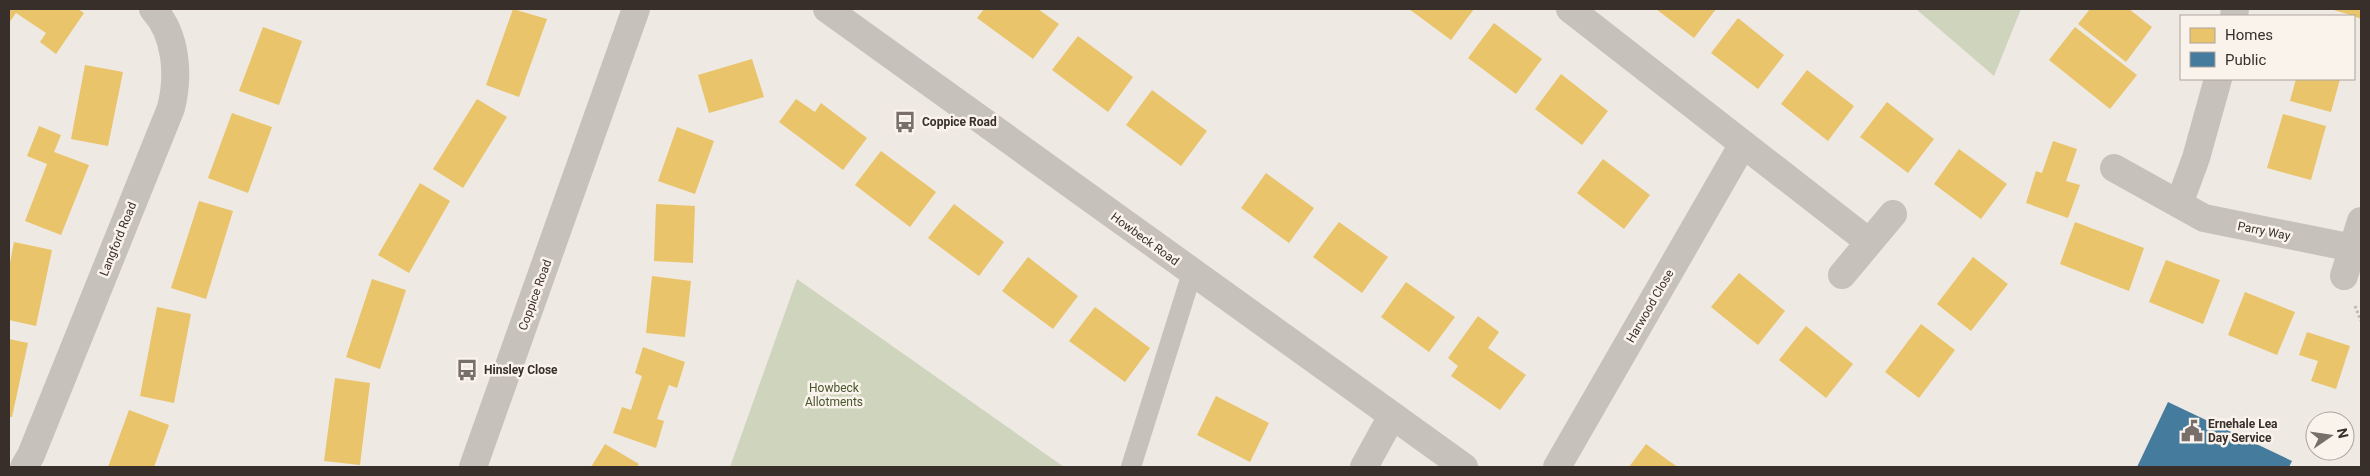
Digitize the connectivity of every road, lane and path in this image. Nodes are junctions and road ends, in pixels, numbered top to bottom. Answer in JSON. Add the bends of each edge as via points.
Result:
{"nodes":[{"id":1,"x":153,"y":9,"type":"edge"},
{"id":2,"x":636,"y":9,"type":"edge"},
{"id":3,"x":827,"y":9,"type":"edge"},
{"id":4,"x":1570,"y":9,"type":"edge"},
{"id":5,"x":2218,"y":80,"type":"edge"},
{"id":6,"x":1743,"y":144,"type":"junction"},
{"id":7,"x":2114,"y":168,"type":"dead end"},
{"id":8,"x":2179,"y":204,"type":"junction"},
{"id":9,"x":1893,"y":214,"type":"dead end"},
{"id":10,"x":2361,"y":221,"type":"edge"},
{"id":11,"x":1869,"y":242,"type":"junction"},
{"id":12,"x":2353,"y":248,"type":"junction"},
{"id":13,"x":1192,"y":273,"type":"junction"},
{"id":14,"x":1842,"y":275,"type":"dead end"},
{"id":15,"x":2344,"y":276,"type":"dead end"},
{"id":16,"x":1392,"y":416,"type":"junction"},
{"id":17,"x":24,"y":467,"type":"edge"},
{"id":18,"x":473,"y":467,"type":"edge"},
{"id":19,"x":1131,"y":467,"type":"edge"},
{"id":20,"x":1364,"y":467,"type":"edge"},
{"id":21,"x":1464,"y":467,"type":"edge"},
{"id":22,"x":1557,"y":467,"type":"edge"}],
"edges":[{"from":1,"to":17,"type":"street","name":"Langford Road","via":[[166,31],[174,61],[176,76],[170,108]]},
{"from":2,"to":18,"type":"street","name":"Coppice Road"},
{"from":3,"to":13,"type":"street","name":"Howbeck Road"},
{"from":4,"to":6,"type":"street"},
{"from":5,"to":8,"type":"street","via":[[2196,158]]},
{"from":6,"to":11,"type":"street"},
{"from":6,"to":22,"type":"street","name":"Harwood Close"},
{"from":7,"to":8,"type":"street","name":"Parry Way"},
{"from":8,"to":12,"type":"street","name":"Parry Way","via":[[2204,218]]},
{"from":9,"to":11,"type":"street"},
{"from":10,"to":12,"type":"street"},
{"from":11,"to":14,"type":"street"},
{"from":12,"to":15,"type":"street"},
{"from":13,"to":16,"type":"street","name":"Howbeck Road"},
{"from":13,"to":19,"type":"lane"},
{"from":16,"to":20,"type":"street"},
{"from":16,"to":21,"type":"street","name":"Howbeck Road"}]}
